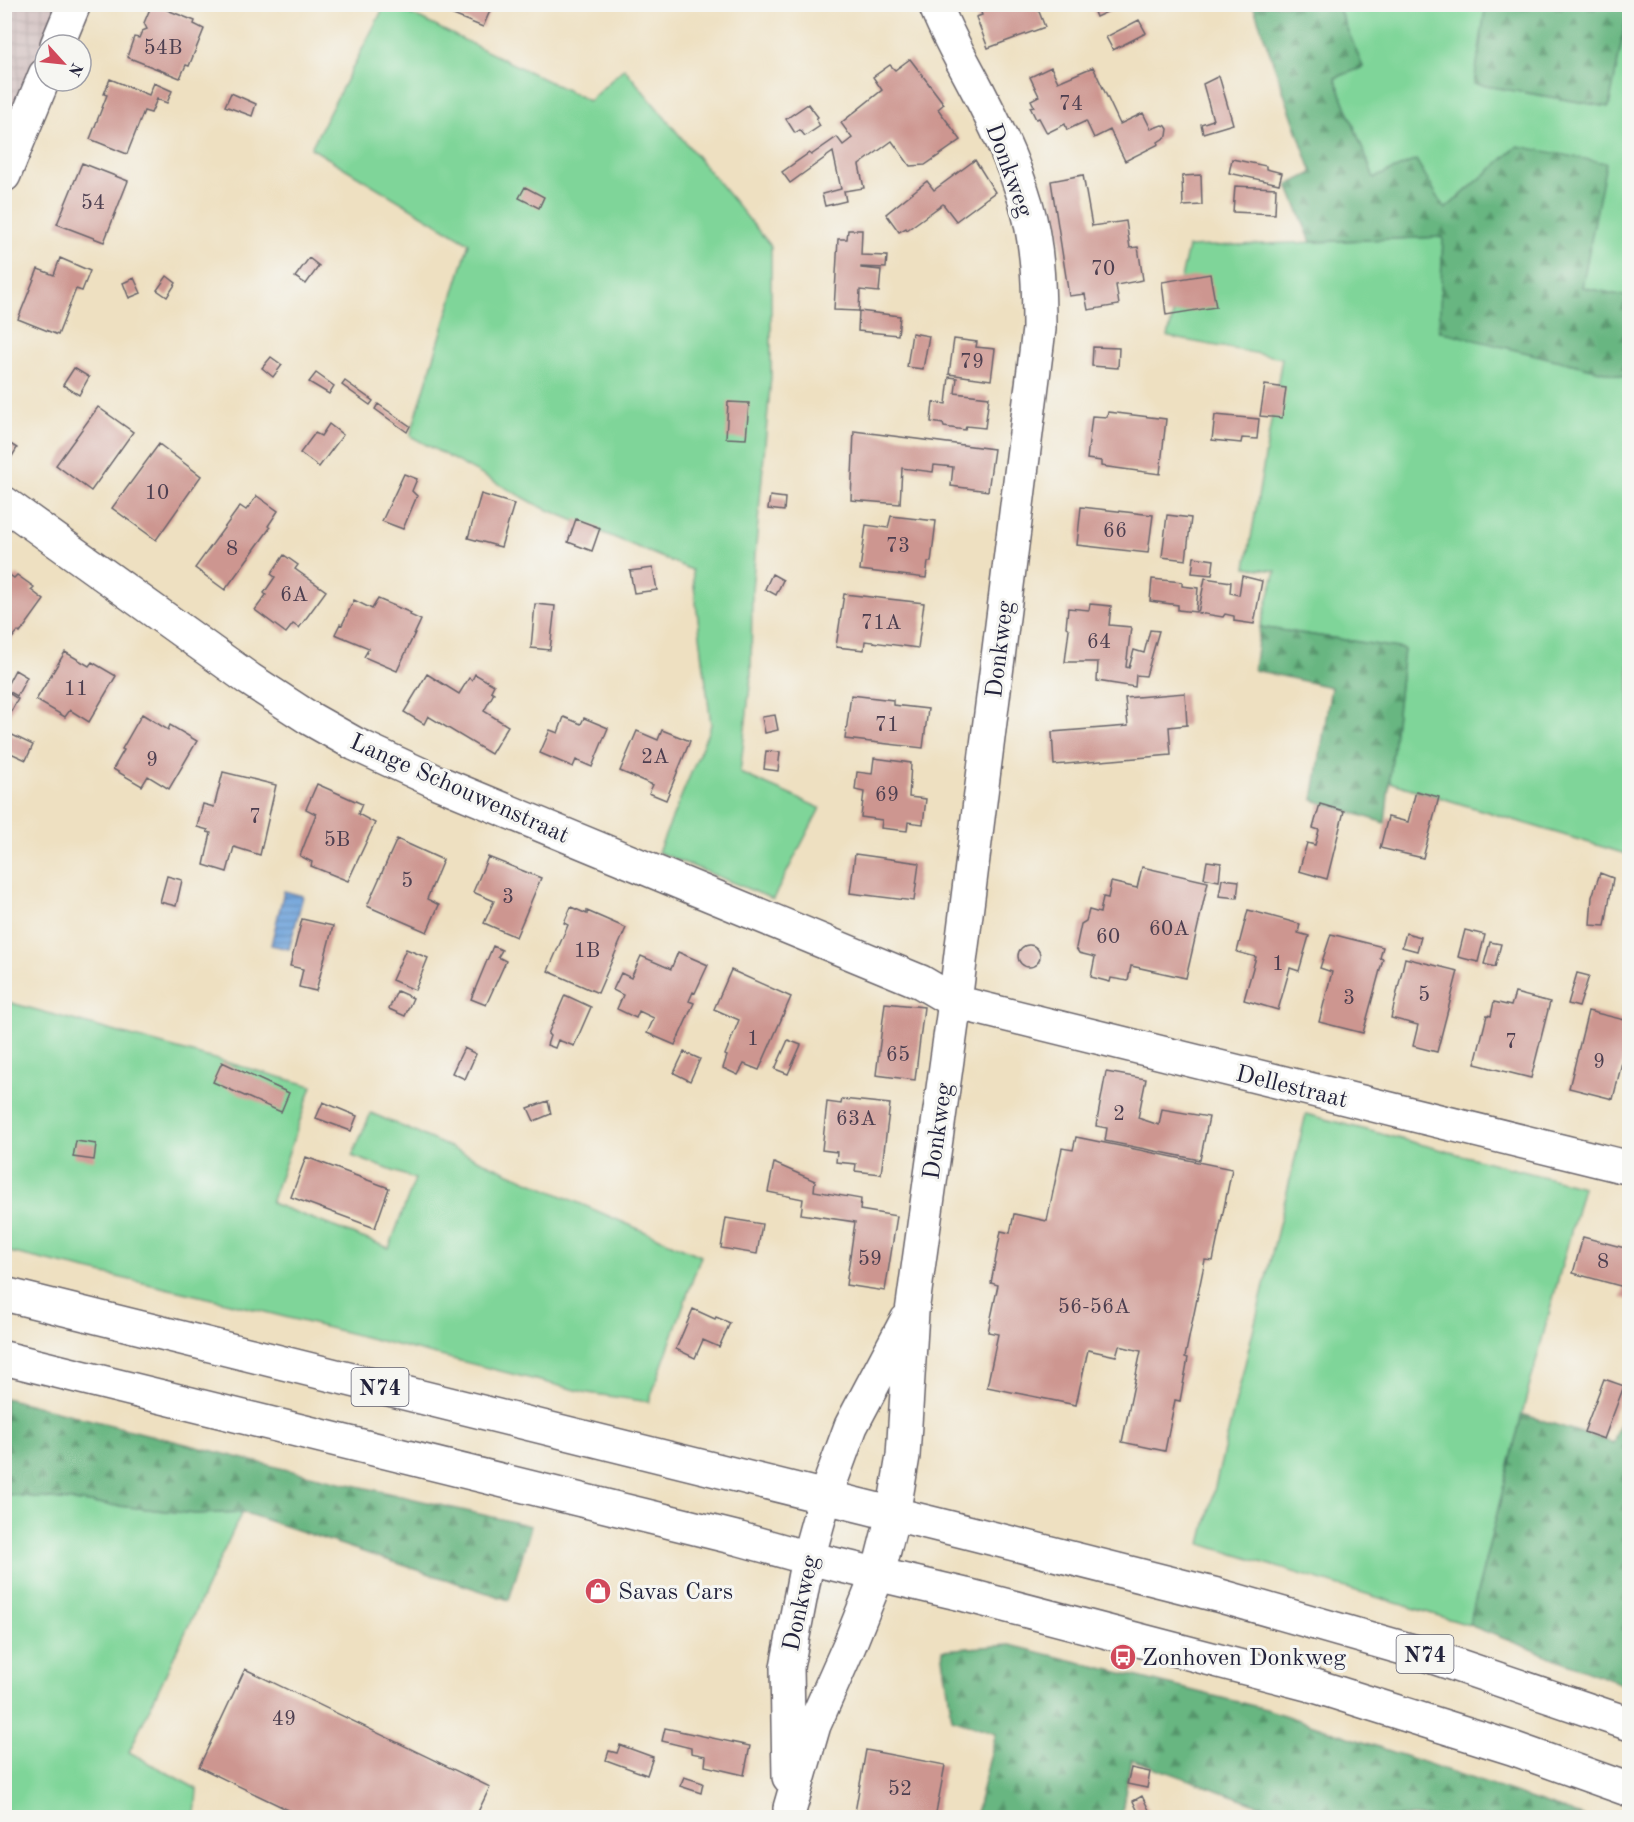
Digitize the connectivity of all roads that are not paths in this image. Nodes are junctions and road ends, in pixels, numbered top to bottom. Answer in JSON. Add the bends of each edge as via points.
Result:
{"nodes":[{"id":1,"x":74,"y":4,"type":"edge"},
{"id":2,"x":935,"y":4,"type":"edge"},
{"id":3,"x":62,"y":33,"type":"edge"},
{"id":4,"x":38,"y":93,"type":"edge"},
{"id":5,"x":4,"y":175,"type":"edge"},
{"id":6,"x":4,"y":503,"type":"edge"},
{"id":7,"x":955,"y":1002,"type":"junction"},
{"id":8,"x":1629,"y":1168,"type":"edge"},
{"id":9,"x":4,"y":1294,"type":"edge"},
{"id":10,"x":912,"y":1312,"type":"junction"},
{"id":11,"x":4,"y":1358,"type":"edge"},
{"id":12,"x":825,"y":1497,"type":"junction"},
{"id":13,"x":893,"y":1515,"type":"junction"},
{"id":14,"x":808,"y":1558,"type":"junction"},
{"id":15,"x":878,"y":1574,"type":"junction"},
{"id":16,"x":1629,"y":1724,"type":"edge"},
{"id":17,"x":1629,"y":1790,"type":"edge"},
{"id":18,"x":790,"y":1813,"type":"edge"}],
"edges":[{"from":1,"to":3,"type":"main road"},
{"from":2,"to":7,"type":"main road","name":"Donkweg","via":[[1007,152],[1029,217],[1039,288],[1039,329]]},
{"from":4,"to":5,"type":"main road"},
{"from":6,"to":7,"type":"main road","name":"Lange Schouwenstraat","via":[[249,679],[355,744],[437,782],[921,982]]},
{"from":7,"to":8,"type":"main road","name":"Dellestraat"},
{"from":7,"to":10,"type":"main road","name":"Donkweg"},
{"from":9,"to":12,"type":"main road","number":"N74"},
{"from":10,"to":12,"type":"main road","name":"Donkweg","via":[[851,1426]]},
{"from":10,"to":13,"type":"main road","name":"Donkweg","via":[[905,1443]]},
{"from":11,"to":14,"type":"main road"},
{"from":12,"to":13,"type":"main road","number":"N74"},
{"from":12,"to":14,"type":"main road","name":"Donkweg"},
{"from":13,"to":15,"type":"main road","name":"Donkweg"},
{"from":13,"to":16,"type":"main road","number":"N74","via":[[1217,1595],[1427,1655]]},
{"from":14,"to":15,"type":"main road"},
{"from":14,"to":18,"type":"main road","name":"Donkweg","via":[[787,1667]]},
{"from":15,"to":17,"type":"main road","via":[[1315,1686],[1512,1748]]},
{"from":15,"to":18,"type":"main road","name":"Donkweg","via":[[814,1725]]}]}
